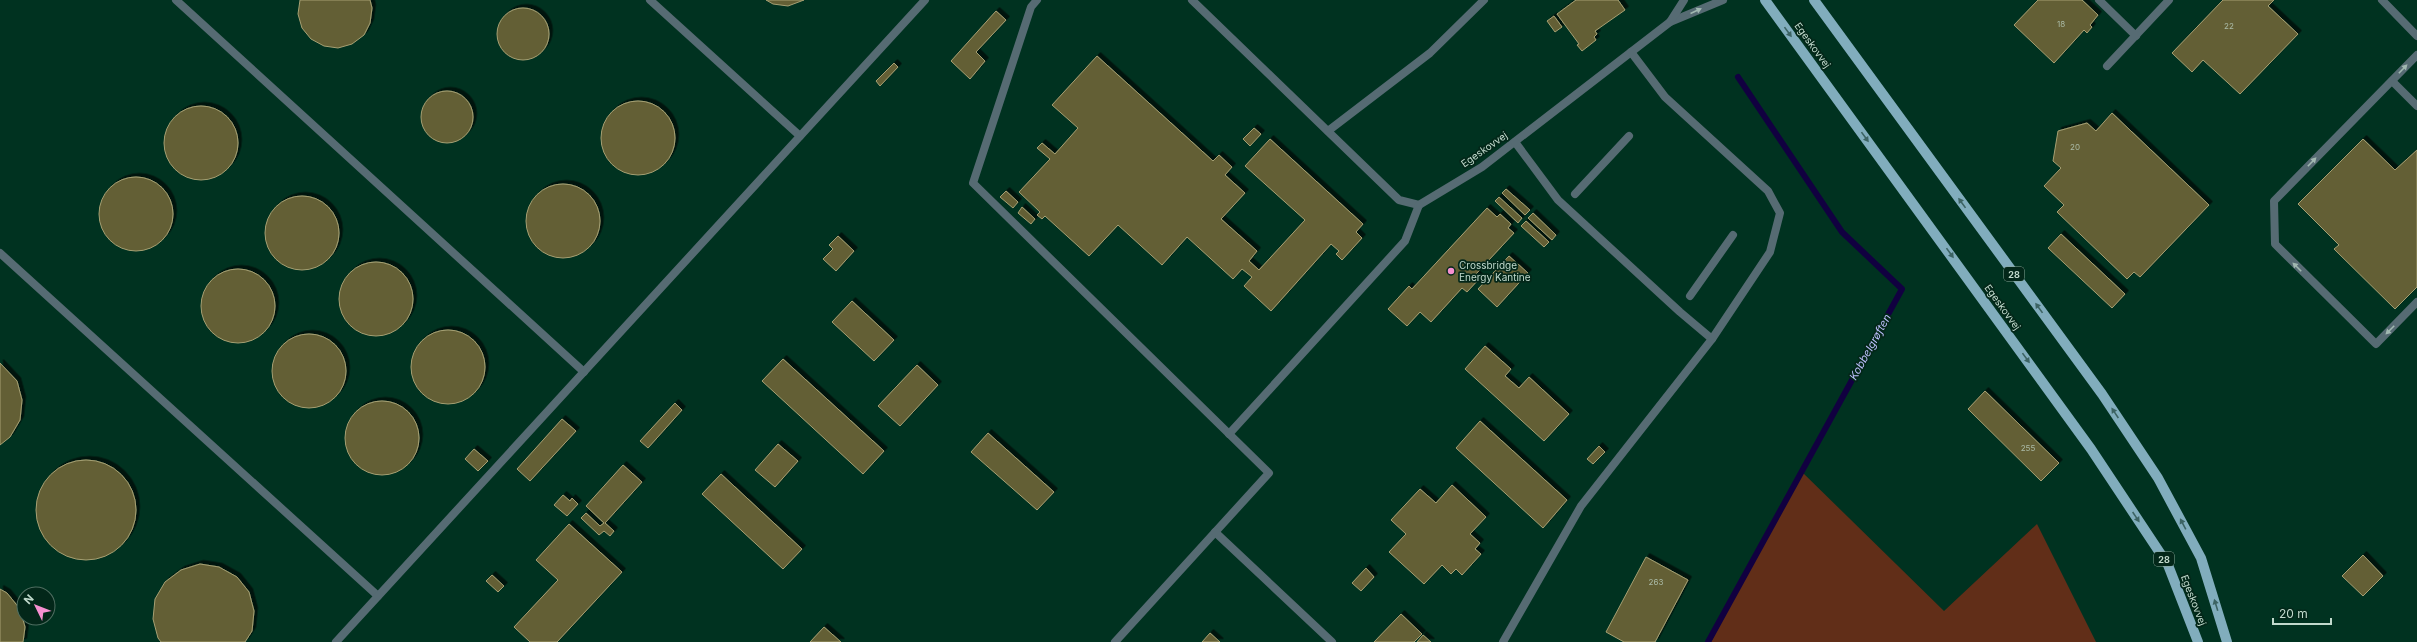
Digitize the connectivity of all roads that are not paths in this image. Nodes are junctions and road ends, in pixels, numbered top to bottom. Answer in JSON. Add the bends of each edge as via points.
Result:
{"nodes":[{"id":1,"x":176,"y":0,"type":"edge"},
{"id":2,"x":650,"y":0,"type":"edge"},
{"id":3,"x":925,"y":0,"type":"edge"},
{"id":4,"x":1037,"y":0,"type":"edge"},
{"id":5,"x":1192,"y":0,"type":"edge"},
{"id":6,"x":1484,"y":0,"type":"edge"},
{"id":7,"x":1684,"y":0,"type":"edge"},
{"id":8,"x":1723,"y":0,"type":"edge"},
{"id":9,"x":1765,"y":0,"type":"edge"},
{"id":10,"x":1814,"y":0,"type":"edge"},
{"id":11,"x":2098,"y":0,"type":"edge"},
{"id":12,"x":2169,"y":0,"type":"edge"},
{"id":13,"x":2382,"y":0,"type":"edge"},
{"id":14,"x":1670,"y":22,"type":"junction"},
{"id":15,"x":2136,"y":36,"type":"junction"},
{"id":16,"x":2417,"y":36,"type":"edge"},
{"id":17,"x":1631,"y":52,"type":"junction"},
{"id":18,"x":2417,"y":55,"type":"edge"},
{"id":19,"x":2107,"y":66,"type":"dead end"},
{"id":20,"x":2392,"y":81,"type":"junction"},
{"id":21,"x":2417,"y":106,"type":"edge"},
{"id":22,"x":1328,"y":131,"type":"junction"},
{"id":23,"x":800,"y":136,"type":"junction"},
{"id":24,"x":1629,"y":136,"type":"dead end"},
{"id":25,"x":1515,"y":142,"type":"junction"},
{"id":26,"x":1575,"y":194,"type":"dead end"},
{"id":27,"x":1419,"y":205,"type":"junction"},
{"id":28,"x":1733,"y":236,"type":"dead end"},
{"id":29,"x":0,"y":253,"type":"edge"},
{"id":30,"x":1690,"y":296,"type":"dead end"},
{"id":31,"x":2417,"y":302,"type":"edge"},
{"id":32,"x":1712,"y":339,"type":"junction"},
{"id":33,"x":584,"y":372,"type":"junction"},
{"id":34,"x":1229,"y":434,"type":"junction"},
{"id":35,"x":1215,"y":532,"type":"junction"},
{"id":36,"x":378,"y":596,"type":"junction"},
{"id":37,"x":336,"y":642,"type":"edge"},
{"id":38,"x":1115,"y":642,"type":"edge"},
{"id":39,"x":1332,"y":642,"type":"edge"},
{"id":40,"x":1503,"y":642,"type":"edge"},
{"id":41,"x":2198,"y":642,"type":"edge"},
{"id":42,"x":2227,"y":642,"type":"edge"}],
"edges":[{"from":1,"to":33,"type":"street"},
{"from":2,"to":23,"type":"street"},
{"from":3,"to":23,"type":"street"},
{"from":4,"to":34,"type":"street","via":[[1031,6],[973,183]]},
{"from":5,"to":22,"type":"street"},
{"from":6,"to":22,"type":"street","via":[[1430,53]]},
{"from":7,"to":14,"type":"street","name":"Egeskovvej"},
{"from":14,"to":8,"type":"street","name":"Egeskovvej","one_way":true},
{"from":9,"to":41,"type":"main road","name":"Egeskovvej","number":"28","one_way":true,"via":[[2091,449],[2168,565]]},
{"from":42,"to":10,"type":"main road","name":"Egeskovvej","number":"28","one_way":true,"via":[[2201,558],[2158,478],[2102,394]]},
{"from":11,"to":15,"type":"street"},
{"from":12,"to":15,"type":"street"},
{"from":13,"to":16,"type":"street"},
{"from":14,"to":17,"type":"street","name":"Egeskovvej"},
{"from":15,"to":19,"type":"street"},
{"from":17,"to":25,"type":"street","name":"Egeskovvej"},
{"from":17,"to":32,"type":"street","via":[[1665,97],[1768,191],[1780,214],[1770,252]]},
{"from":20,"to":18,"type":"street","one_way":true},
{"from":20,"to":21,"type":"street"},
{"from":31,"to":20,"type":"street","one_way":true,"via":[[2376,344],[2275,244],[2274,201]]},
{"from":22,"to":27,"type":"street","via":[[1399,200]]},
{"from":23,"to":33,"type":"street"},
{"from":24,"to":26,"type":"street"},
{"from":25,"to":27,"type":"street","name":"Egeskovvej","via":[[1482,167]]},
{"from":25,"to":32,"type":"street","via":[[1558,200]]},
{"from":27,"to":34,"type":"street","via":[[1405,241]]},
{"from":28,"to":30,"type":"street"},
{"from":29,"to":36,"type":"street"},
{"from":32,"to":40,"type":"street","via":[[1581,506]]},
{"from":33,"to":36,"type":"street"},
{"from":34,"to":35,"type":"street","via":[[1269,473]]},
{"from":35,"to":38,"type":"street"},
{"from":35,"to":39,"type":"street"},
{"from":36,"to":37,"type":"street"}]}
